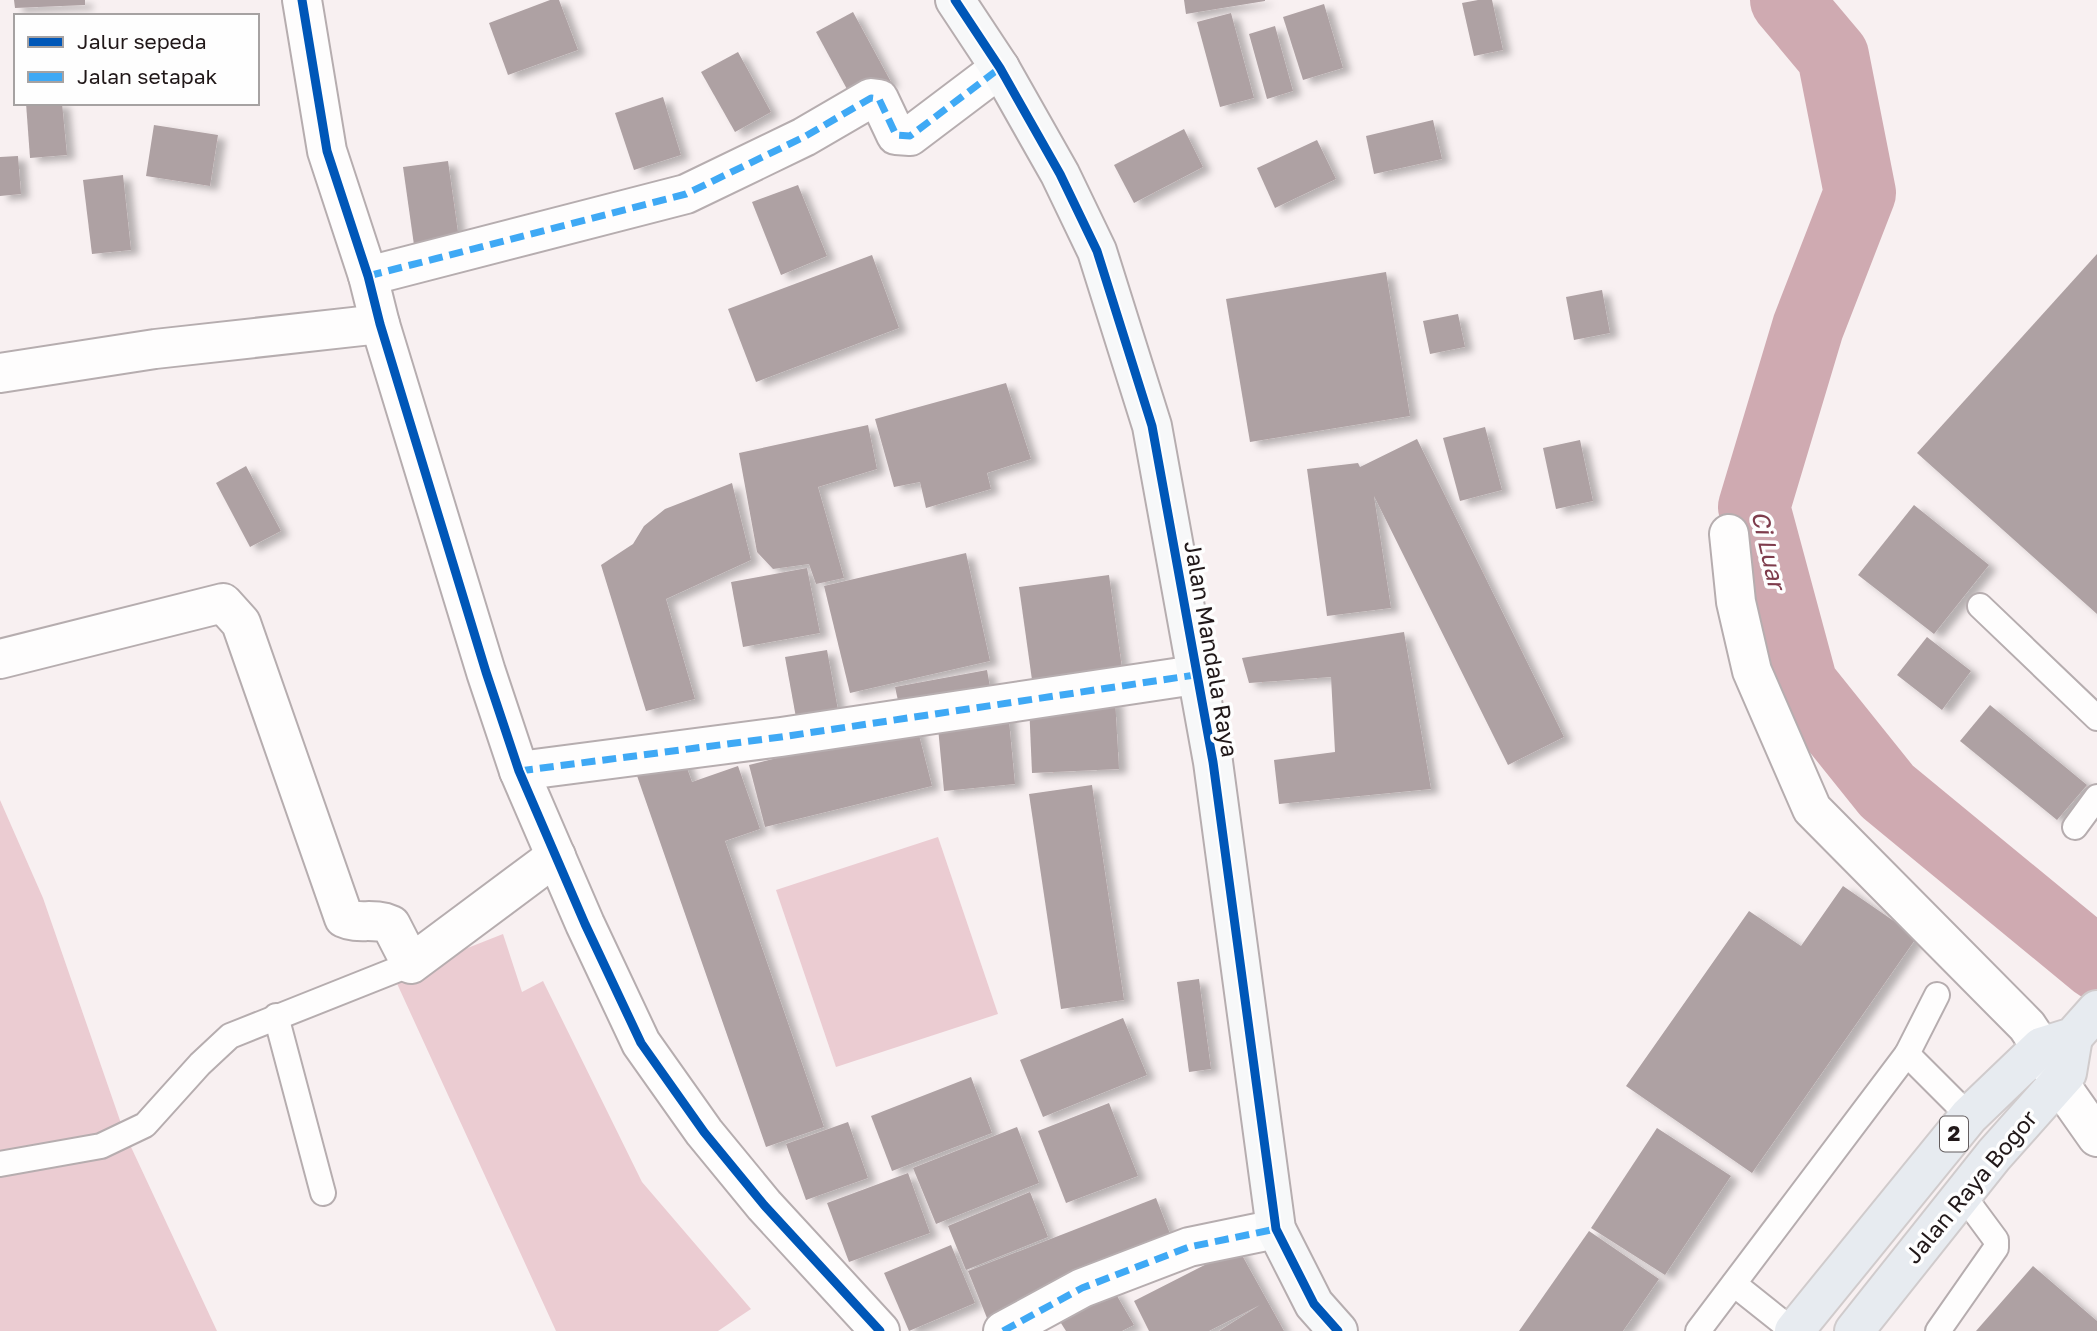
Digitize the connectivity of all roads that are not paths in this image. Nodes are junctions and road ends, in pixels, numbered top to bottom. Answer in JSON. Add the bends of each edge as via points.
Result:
{"nodes":[{"id":1,"x":302,"y":0,"type":"edge"},
{"id":2,"x":955,"y":0,"type":"edge"},
{"id":3,"x":1000,"y":68,"type":"junction"},
{"id":4,"x":368,"y":276,"type":"junction"},
{"id":5,"x":380,"y":324,"type":"junction"},
{"id":6,"x":0,"y":373,"type":"edge"},
{"id":7,"x":1729,"y":534,"type":"dead end"},
{"id":8,"x":1980,"y":606,"type":"dead end"},
{"id":9,"x":0,"y":659,"type":"edge"},
{"id":10,"x":1195,"y":675,"type":"junction"},
{"id":11,"x":2097,"y":718,"type":"edge"},
{"id":12,"x":519,"y":771,"type":"junction"},
{"id":13,"x":2097,"y":797,"type":"edge"},
{"id":14,"x":2075,"y":827,"type":"dead end"},
{"id":15,"x":556,"y":856,"type":"junction"},
{"id":16,"x":411,"y":964,"type":"junction"},
{"id":17,"x":1937,"y":995,"type":"dead end"},
{"id":18,"x":276,"y":1016,"type":"junction"},
{"id":19,"x":2072,"y":1031,"type":"edge"},
{"id":20,"x":1907,"y":1054,"type":"junction"},
{"id":21,"x":2059,"y":1083,"type":"junction"},
{"id":22,"x":1969,"y":1116,"type":"junction"},
{"id":23,"x":2097,"y":1137,"type":"edge"},
{"id":24,"x":0,"y":1164,"type":"edge"},
{"id":25,"x":323,"y":1193,"type":"dead end"},
{"id":26,"x":1962,"y":1194,"type":"junction"},
{"id":27,"x":1276,"y":1229,"type":"junction"},
{"id":28,"x":1734,"y":1284,"type":"junction"},
{"id":29,"x":880,"y":1331,"type":"edge"},
{"id":30,"x":1003,"y":1331,"type":"edge"},
{"id":31,"x":1338,"y":1331,"type":"edge"},
{"id":32,"x":1698,"y":1331,"type":"edge"},
{"id":33,"x":1793,"y":1331,"type":"edge"},
{"id":34,"x":1854,"y":1331,"type":"edge"},
{"id":35,"x":1938,"y":1331,"type":"edge"}],
"edges":[{"from":1,"to":4,"type":"street","via":[[327,151]]},
{"from":2,"to":3,"type":"street","name":"Jalan Mandala Raya"},
{"from":3,"to":4,"type":"street","via":[[909,136],[896,135],[879,99],[871,98],[804,138],[687,194]]},
{"from":3,"to":10,"type":"street","name":"Jalan Mandala Raya","via":[[1097,251],[1152,426]]},
{"from":4,"to":5,"type":"street"},
{"from":5,"to":6,"type":"street","via":[[155,349]]},
{"from":5,"to":12,"type":"street"},
{"from":7,"to":19,"type":"street","via":[[1736,602],[1752,671],[1812,809],[2027,1026]]},
{"from":8,"to":11,"type":"lane"},
{"from":9,"to":16,"type":"street","via":[[223,603],[241,623],[344,918],[351,922],[379,919],[391,925]]},
{"from":10,"to":12,"type":"street"},
{"from":10,"to":27,"type":"street","name":"Jalan Mandala Raya","via":[[1213,762]]},
{"from":12,"to":15,"type":"street"},
{"from":13,"to":14,"type":"lane"},
{"from":15,"to":16,"type":"street"},
{"from":15,"to":29,"type":"street","via":[[641,1043],[755,1194]]},
{"from":16,"to":18,"type":"lane"},
{"from":17,"to":20,"type":"lane"},
{"from":18,"to":24,"type":"lane","via":[[230,1036],[145,1125],[101,1146]]},
{"from":18,"to":25,"type":"lane"},
{"from":19,"to":21,"type":"street"},
{"from":19,"to":22,"type":"highway","name":"Jalan Raya Bogor","number":"2"},
{"from":20,"to":22,"type":"lane"},
{"from":20,"to":28,"type":"lane"},
{"from":21,"to":23,"type":"street"},
{"from":21,"to":26,"type":"highway","name":"Jalan Raya Bogor","number":"2"},
{"from":22,"to":33,"type":"highway","name":"Jalan Raya Bogor","number":"2"},
{"from":26,"to":34,"type":"highway","name":"Jalan Raya Bogor","number":"2"},
{"from":26,"to":35,"type":"lane","via":[[1996,1240],[1996,1248]]},
{"from":27,"to":30,"type":"street","via":[[1189,1247],[1082,1288]]},
{"from":27,"to":31,"type":"street","name":"Jalan Mandala Raya","via":[[1314,1304]]},
{"from":28,"to":32,"type":"lane"},
{"from":28,"to":33,"type":"lane"}]}
